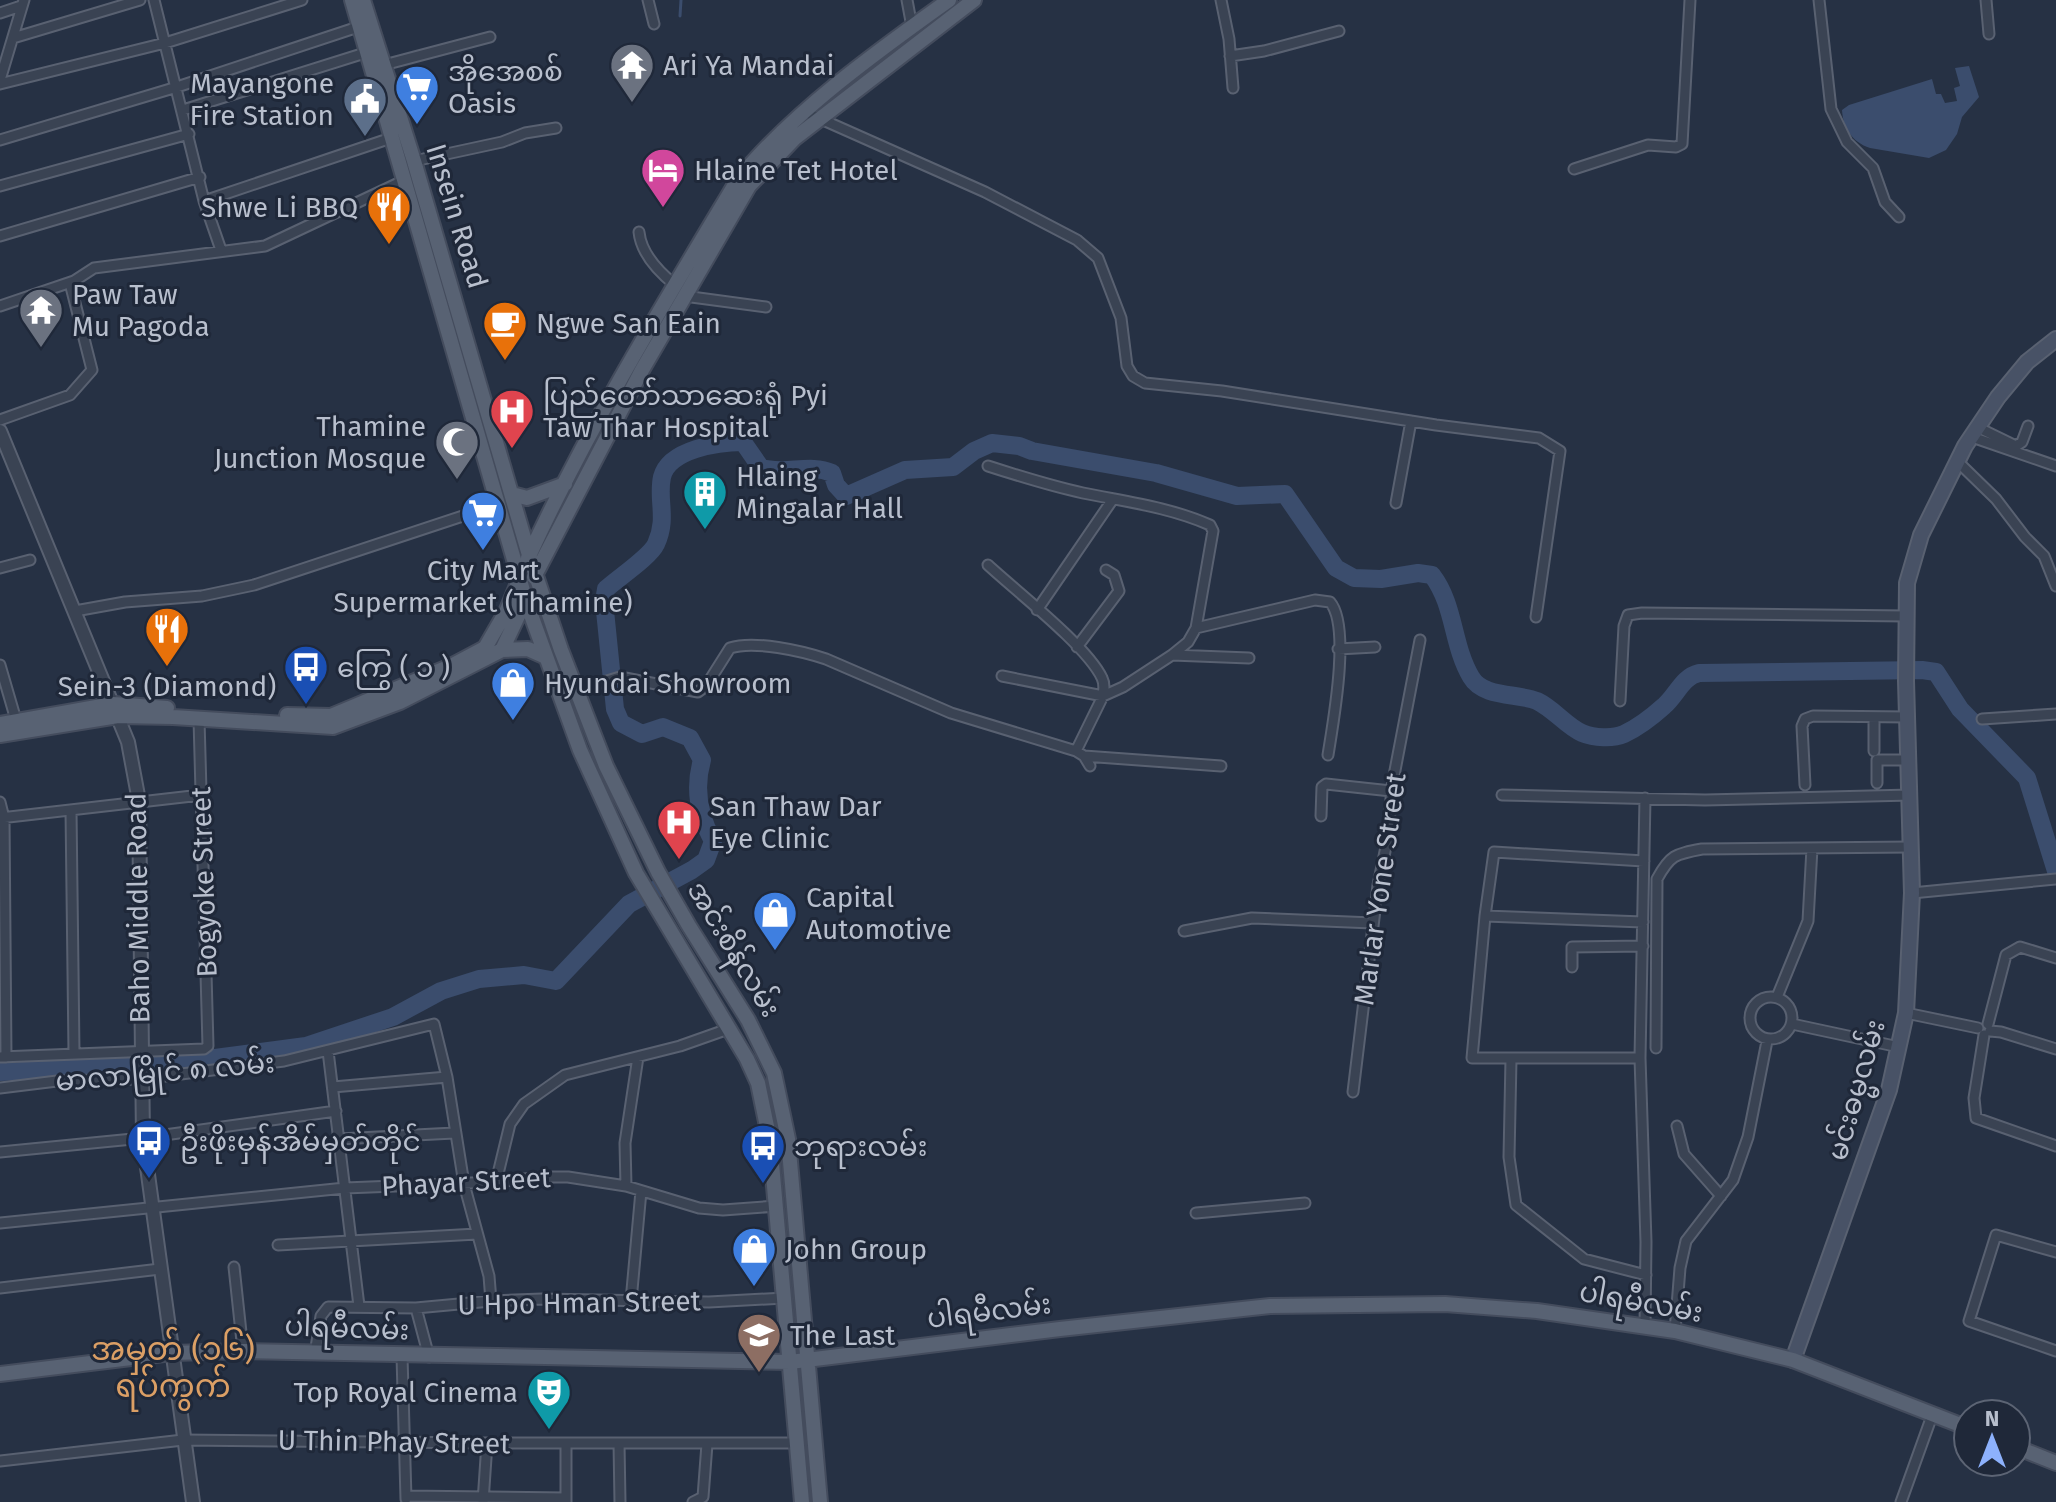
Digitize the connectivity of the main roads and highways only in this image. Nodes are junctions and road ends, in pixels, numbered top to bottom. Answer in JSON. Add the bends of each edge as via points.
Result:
{"nodes":[{"id":1,"x":352,"y":0,"type":"edge"},
{"id":2,"x":363,"y":0,"type":"edge"},
{"id":3,"x":949,"y":0,"type":"edge"},
{"id":4,"x":974,"y":0,"type":"edge"},
{"id":5,"x":912,"y":27,"type":"junction"},
{"id":6,"x":923,"y":38,"type":"junction"},
{"id":7,"x":378,"y":67,"type":"junction"},
{"id":8,"x":399,"y":135,"type":"junction"},
{"id":9,"x":679,"y":291,"type":"junction"},
{"id":10,"x":2056,"y":339,"type":"edge"},
{"id":11,"x":499,"y":448,"type":"joint"},
{"id":12,"x":565,"y":484,"type":"junction"},
{"id":13,"x":512,"y":494,"type":"junction"},
{"id":14,"x":529,"y":555,"type":"junction"},
{"id":15,"x":535,"y":573,"type":"junction"},
{"id":16,"x":520,"y":578,"type":"junction"},
{"id":17,"x":526,"y":601,"type":"junction"},
{"id":18,"x":502,"y":650,"type":"junction"},
{"id":19,"x":546,"y":657,"type":"junction"},
{"id":20,"x":115,"y":710,"type":"junction"},
{"id":21,"x":0,"y":731,"type":"edge"},
{"id":22,"x":730,"y":992,"type":"junction"},
{"id":23,"x":714,"y":1001,"type":"junction"},
{"id":24,"x":808,"y":1359,"type":"junction"},
{"id":25,"x":1793,"y":1360,"type":"junction"},
{"id":26,"x":790,"y":1362,"type":"junction"},
{"id":27,"x":0,"y":1374,"type":"edge"},
{"id":28,"x":1952,"y":1421,"type":"edge"},
{"id":29,"x":2032,"y":1453,"type":"edge"},
{"id":30,"x":2056,"y":1463,"type":"edge"},
{"id":31,"x":802,"y":1502,"type":"edge"},
{"id":32,"x":820,"y":1502,"type":"edge"}],
"edges":[{"from":1,"to":7,"type":"main road"},
{"from":2,"to":7,"type":"main road"},
{"from":3,"to":5,"type":"main road"},
{"from":4,"to":6,"type":"main road"},
{"from":5,"to":6,"type":"main road"},
{"from":5,"to":9,"type":"main road","via":[[756,157],[737,181]]},
{"from":6,"to":9,"type":"main road","via":[[795,138],[749,186]]},
{"from":7,"to":8,"type":"main road"},
{"from":8,"to":11,"type":"main road","name":"Insein Road","via":[[414,161]]},
{"from":8,"to":16,"type":"main road","via":[[405,180]]},
{"from":9,"to":12,"type":"main road"},
{"from":9,"to":15,"type":"main road"},
{"from":10,"to":25,"type":"main road","name":"မင်းဓမ္မလမ်း","via":[[2027,362],[1998,397],[1958,462],[1921,535],[1907,583],[1912,893],[1906,1013],[1889,1090]]},
{"from":11,"to":13,"type":"main road","name":"အင်းစိန်လမ်း"},
{"from":12,"to":13,"type":"main road","via":[[527,498]]},
{"from":12,"to":14,"type":"main road"},
{"from":13,"to":14,"type":"main road","name":"အင်းစိန်လမ်း"},
{"from":14,"to":15,"type":"main road","name":"အင်းစိန်လမ်း"},
{"from":14,"to":16,"type":"main road"},
{"from":15,"to":17,"type":"main road"},
{"from":15,"to":22,"type":"main road","name":"အင်းစိန်လမ်း","via":[[606,766],[669,894]]},
{"from":16,"to":17,"type":"main road","name":"အင်းစိန်လမ်း"},
{"from":16,"to":20,"type":"main road","via":[[485,648],[331,716]]},
{"from":17,"to":18,"type":"main road"},
{"from":17,"to":19,"type":"main road","name":"အင်းစိန်လမ်း"},
{"from":18,"to":19,"type":"main road","via":[[528,649]]},
{"from":18,"to":20,"type":"main road","via":[[410,697],[333,727]]},
{"from":19,"to":23,"type":"main road","name":"အင်းစိန်လမ်း","via":[[580,750],[641,882]]},
{"from":20,"to":21,"type":"main road"},
{"from":20,"to":21,"type":"main road","via":[[16,720]]},
{"from":22,"to":23,"type":"main road"},
{"from":22,"to":24,"type":"main road","name":"အင်းစိန်လမ်း","via":[[774,1073],[788,1139]]},
{"from":23,"to":26,"type":"main road","name":"အင်းစိန်လမ်း","via":[[763,1099]]},
{"from":24,"to":25,"type":"main road","name":"ပါရမီလမ်း","via":[[1270,1306],[1445,1304],[1645,1326]]},
{"from":24,"to":26,"type":"main road","name":"ပါရမီလမ်း"},
{"from":24,"to":32,"type":"main road","name":"အင်းစိန်လမ်း"},
{"from":25,"to":28,"type":"main road","name":"ပါရမီလမ်း"},
{"from":26,"to":27,"type":"main road","name":"ပါရမီလမ်း","via":[[243,1351],[172,1353]]},
{"from":26,"to":31,"type":"main road"},
{"from":29,"to":30,"type":"main road"}]}
